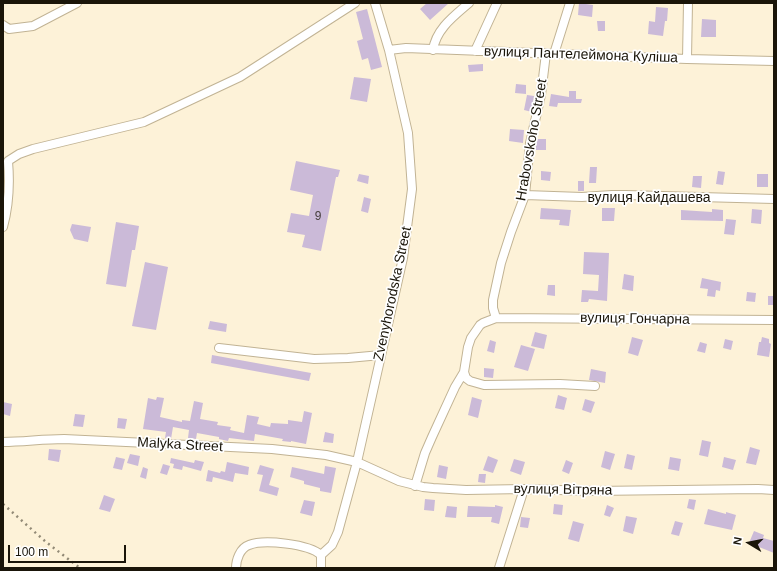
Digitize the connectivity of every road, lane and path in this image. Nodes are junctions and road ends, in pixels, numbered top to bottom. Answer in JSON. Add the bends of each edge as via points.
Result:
{"nodes":[{"id":1,"x":77,"y":3,"type":"edge"},
{"id":2,"x":355,"y":3,"type":"edge"},
{"id":3,"x":375,"y":3,"type":"edge"},
{"id":4,"x":469,"y":3,"type":"edge"},
{"id":5,"x":497,"y":3,"type":"edge"},
{"id":6,"x":570,"y":3,"type":"edge"},
{"id":7,"x":688,"y":3,"type":"edge"},
{"id":8,"x":3,"y":26,"type":"edge"},
{"id":9,"x":389,"y":50,"type":"junction"},
{"id":10,"x":433,"y":50,"type":"junction"},
{"id":11,"x":475,"y":51,"type":"junction"},
{"id":12,"x":550,"y":53,"type":"junction"},
{"id":13,"x":687,"y":60,"type":"junction"},
{"id":14,"x":774,"y":61,"type":"edge"},
{"id":15,"x":6,"y":161,"type":"edge"},
{"id":16,"x":6,"y":186,"type":"edge"},
{"id":17,"x":525,"y":195,"type":"junction"},
{"id":18,"x":774,"y":199,"type":"edge"},
{"id":19,"x":5,"y":213,"type":"edge"},
{"id":20,"x":3,"y":228,"type":"edge"},
{"id":21,"x":496,"y":318,"type":"junction"},
{"id":22,"x":774,"y":320,"type":"edge"},
{"id":23,"x":219,"y":348,"type":"dead end"},
{"id":24,"x":381,"y":354,"type":"junction"},
{"id":25,"x":464,"y":372,"type":"junction"},
{"id":26,"x":595,"y":386,"type":"dead end"},
{"id":27,"x":3,"y":442,"type":"edge"},
{"id":28,"x":357,"y":462,"type":"junction"},
{"id":29,"x":416,"y":486,"type":"junction"},
{"id":30,"x":524,"y":489,"type":"junction"},
{"id":31,"x":774,"y":490,"type":"edge"},
{"id":32,"x":321,"y":555,"type":"junction"},
{"id":33,"x":236,"y":568,"type":"edge"},
{"id":34,"x":321,"y":568,"type":"edge"},
{"id":35,"x":499,"y":568,"type":"edge"}],
"edges":[{"from":1,"to":8,"type":"street","via":[[33,26],[9,29]]},
{"from":2,"to":15,"type":"street","via":[[240,76],[144,122],[33,149]]},
{"from":3,"to":9,"type":"street","name":"Zvenyhorodska Street"},
{"from":4,"to":10,"type":"street","via":[[439,31]]},
{"from":5,"to":11,"type":"street"},
{"from":6,"to":12,"type":"street","name":"Hrabovskoho Street"},
{"from":7,"to":13,"type":"street"},
{"from":9,"to":10,"type":"street","name":"вулиця Пантелеймона Куліша"},
{"from":9,"to":24,"type":"street","name":"Zvenyhorodska Street","via":[[408,133],[412,190],[403,258]]},
{"from":10,"to":11,"type":"street","name":"вулиця Пантелеймона Куліша"},
{"from":11,"to":12,"type":"street","name":"вулиця Пантелеймона Куліша"},
{"from":12,"to":13,"type":"street","name":"вулиця Пантелеймона Куліша"},
{"from":12,"to":17,"type":"street","name":"Hrabovskoho Street","via":[[530,138]]},
{"from":13,"to":14,"type":"street","name":"вулиця Пантелеймона Куліша"},
{"from":15,"to":16,"type":"street"},
{"from":16,"to":19,"type":"street"},
{"from":17,"to":18,"type":"street","name":"вулиця Кайдашева"},
{"from":17,"to":21,"type":"street","name":"Hrabovskoho Street","via":[[498,277],[493,300]]},
{"from":19,"to":20,"type":"street"},
{"from":21,"to":22,"type":"street","name":"вулиця Гончарна"},
{"from":21,"to":25,"type":"street","via":[[483,323],[474,333],[468,347]]},
{"from":23,"to":24,"type":"street","via":[[314,359]]},
{"from":24,"to":28,"type":"street","name":"Zvenyhorodska Street"},
{"from":25,"to":26,"type":"street","via":[[470,381],[484,385]]},
{"from":25,"to":29,"type":"street","via":[[425,453]]},
{"from":27,"to":28,"type":"street","name":"Malyka Street","via":[[64,439],[272,450],[326,455]]},
{"from":28,"to":29,"type":"street","name":"вулиця Вітряна"},
{"from":28,"to":32,"type":"street","name":"Zvenyhorodska Street","via":[[338,532],[332,544]]},
{"from":29,"to":30,"type":"street","name":"вулиця Вітряна","via":[[466,490]]},
{"from":30,"to":31,"type":"street","name":"вулиця Вітряна"},
{"from":30,"to":35,"type":"street"},
{"from":32,"to":33,"type":"street","via":[[312,549],[286,543],[259,542],[248,545],[241,552]]},
{"from":32,"to":34,"type":"street"}]}
